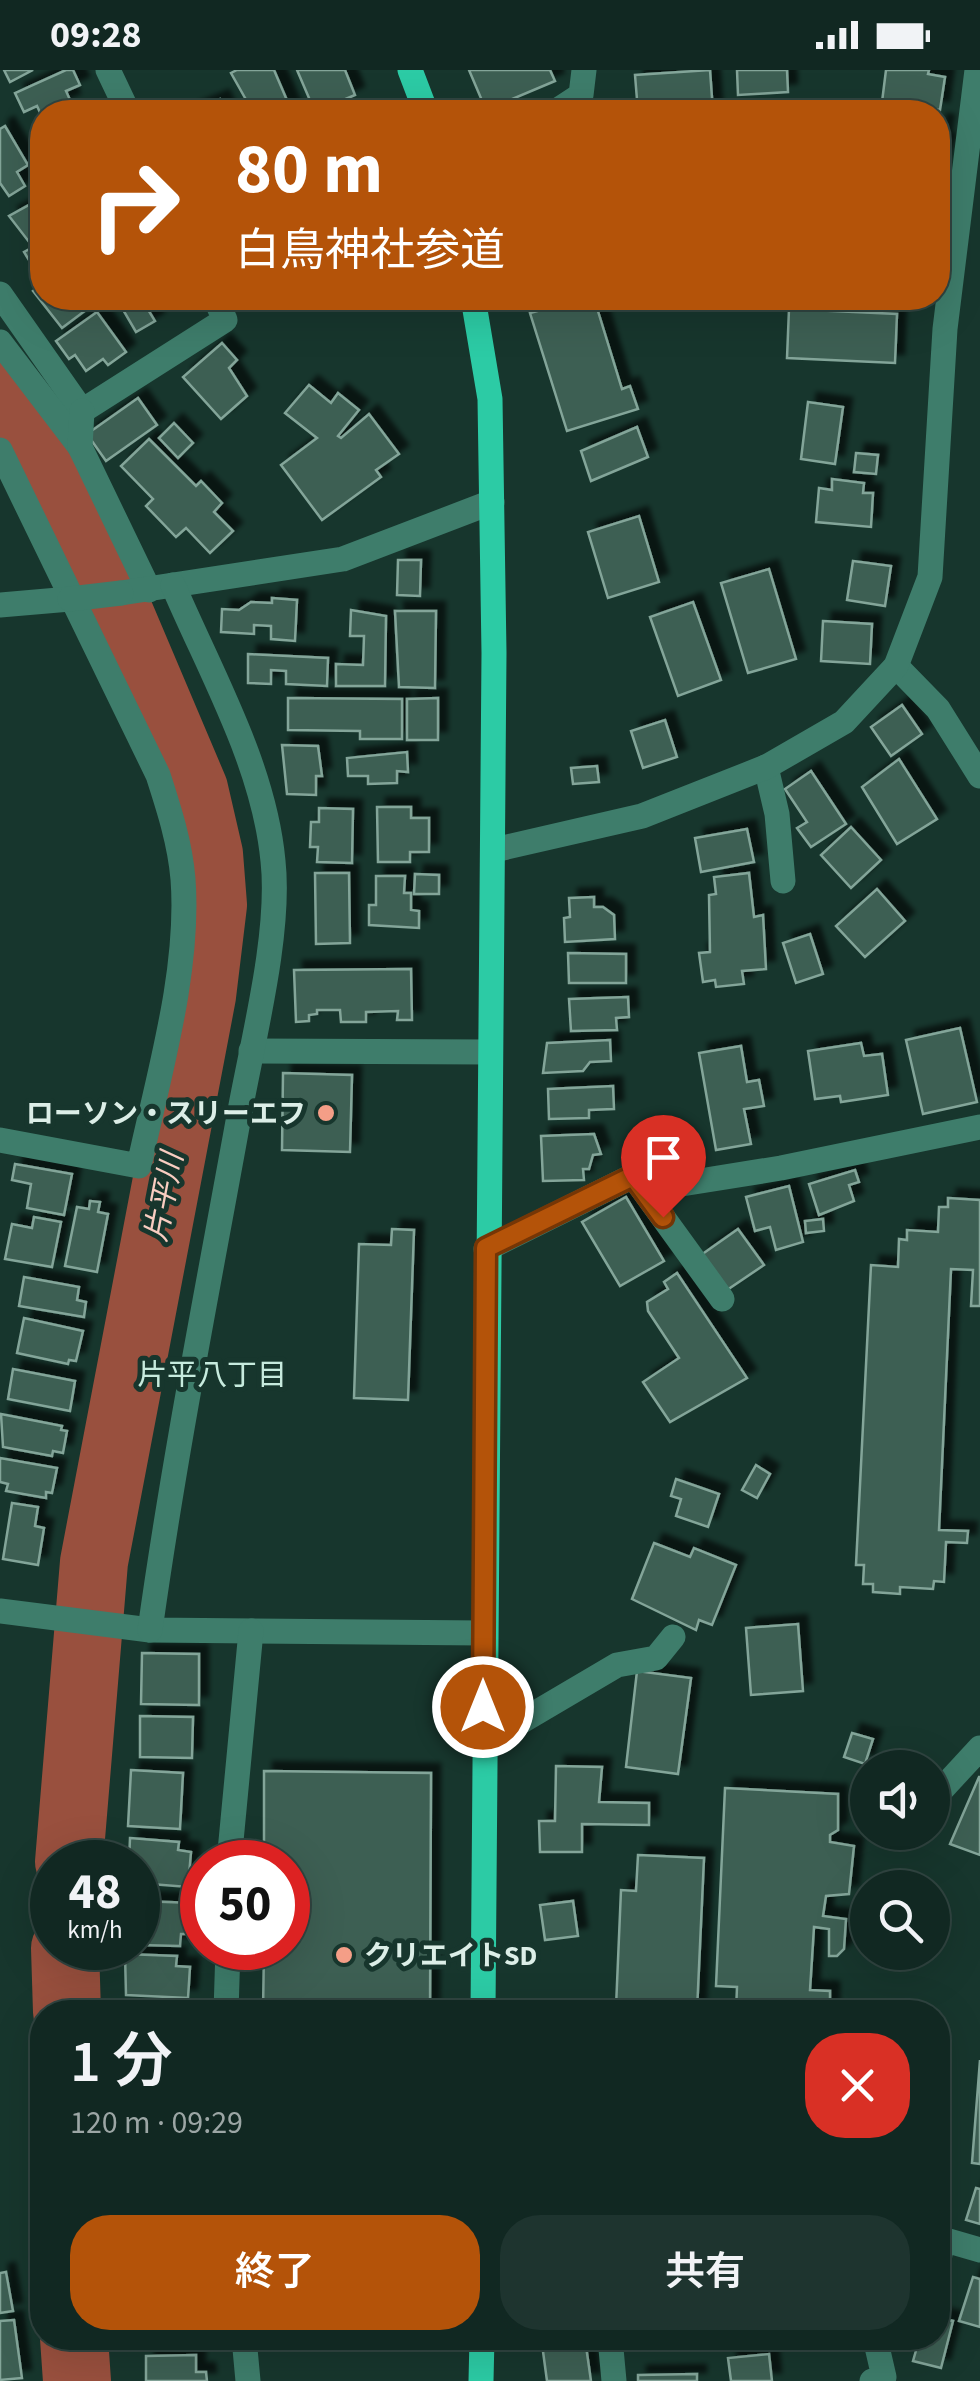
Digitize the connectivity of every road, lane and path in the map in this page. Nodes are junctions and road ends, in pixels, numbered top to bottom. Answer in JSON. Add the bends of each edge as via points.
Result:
{"nodes":[{"id":1,"x":108,"y":70,"type":"edge"},
{"id":2,"x":410,"y":70,"type":"edge"},
{"id":3,"x":584,"y":70,"type":"edge"},
{"id":4,"x":976,"y":70,"type":"edge"},
{"id":5,"x":122,"y":100,"type":"edge"},
{"id":6,"x":421,"y":100,"type":"edge"},
{"id":7,"x":574,"y":100,"type":"edge"},
{"id":8,"x":0,"y":294,"type":"edge"},
{"id":9,"x":950,"y":294,"type":"edge"},
{"id":10,"x":220,"y":310,"type":"edge"},
{"id":11,"x":475,"y":310,"type":"edge"},
{"id":12,"x":948,"y":310,"type":"edge"},
{"id":13,"x":0,"y":342,"type":"edge"},
{"id":14,"x":82,"y":411,"type":"junction"},
{"id":15,"x":80,"y":447,"type":"junction"},
{"id":16,"x":0,"y":450,"type":"edge"},
{"id":17,"x":492,"y":502,"type":"junction"},
{"id":18,"x":161,"y":588,"type":"junction"},
{"id":19,"x":0,"y":605,"type":"edge"},
{"id":20,"x":896,"y":666,"type":"junction"},
{"id":21,"x":766,"y":767,"type":"junction"},
{"id":22,"x":980,"y":776,"type":"edge"},
{"id":23,"x":494,"y":850,"type":"junction"},
{"id":24,"x":783,"y":881,"type":"dead end"},
{"id":25,"x":251,"y":1051,"type":"junction"},
{"id":26,"x":490,"y":1052,"type":"junction"},
{"id":27,"x":980,"y":1126,"type":"edge"},
{"id":28,"x":0,"y":1140,"type":"edge"},
{"id":29,"x":644,"y":1190,"type":"junction"},
{"id":30,"x":486,"y":1248,"type":"junction"},
{"id":31,"x":722,"y":1299,"type":"dead end"},
{"id":32,"x":0,"y":1611,"type":"edge"},
{"id":33,"x":150,"y":1630,"type":"junction"},
{"id":34,"x":251,"y":1631,"type":"junction"},
{"id":35,"x":483,"y":1634,"type":"junction"},
{"id":36,"x":673,"y":1636,"type":"dead end"},
{"id":37,"x":483,"y":1744,"type":"junction"},
{"id":38,"x":980,"y":1748,"type":"edge"},
{"id":39,"x":950,"y":1780,"type":"edge"},
{"id":40,"x":231,"y":1840,"type":"edge"},
{"id":41,"x":227,"y":1970,"type":"edge"},
{"id":42,"x":226,"y":2000,"type":"edge"},
{"id":43,"x":482,"y":2000,"type":"edge"},
{"id":44,"x":950,"y":2242,"type":"edge"},
{"id":45,"x":980,"y":2250,"type":"edge"},
{"id":46,"x":245,"y":2350,"type":"edge"},
{"id":47,"x":482,"y":2350,"type":"edge"},
{"id":48,"x":611,"y":2350,"type":"edge"},
{"id":49,"x":878,"y":2350,"type":"edge"},
{"id":50,"x":248,"y":2381,"type":"edge"},
{"id":51,"x":481,"y":2381,"type":"edge"},
{"id":52,"x":614,"y":2381,"type":"edge"},
{"id":53,"x":872,"y":2381,"type":"edge"}],
"edges":[{"from":1,"to":5,"type":"street"},
{"from":2,"to":6,"type":"main road"},
{"from":3,"to":7,"type":"street","via":[[581,96]]},
{"from":4,"to":9,"type":"street"},
{"from":8,"to":14,"type":"street"},
{"from":10,"to":14,"type":"street","via":[[225,320]]},
{"from":11,"to":17,"type":"main road","via":[[490,399]]},
{"from":12,"to":20,"type":"street","via":[[930,577]]},
{"from":13,"to":15,"type":"street"},
{"from":14,"to":15,"type":"street"},
{"from":15,"to":18,"type":"street"},
{"from":16,"to":28,"type":"street","via":[[158,775],[183,881],[176,989],[139,1166]]},
{"from":17,"to":18,"type":"street","via":[[343,559]]},
{"from":17,"to":23,"type":"main road"},
{"from":18,"to":19,"type":"street","bridge":true},
{"from":18,"to":25,"type":"street","via":[[257,780],[274,863]]},
{"from":20,"to":21,"type":"street","via":[[844,722]]},
{"from":20,"to":22,"type":"street","via":[[938,708]]},
{"from":21,"to":23,"type":"street","via":[[642,816]]},
{"from":21,"to":24,"type":"street"},
{"from":23,"to":26,"type":"main road"},
{"from":25,"to":26,"type":"street"},
{"from":25,"to":33,"type":"street"},
{"from":26,"to":30,"type":"main road"},
{"from":27,"to":29,"type":"street"},
{"from":29,"to":30,"type":"street","via":[[633,1176]]},
{"from":29,"to":31,"type":"street"},
{"from":30,"to":35,"type":"main road"},
{"from":32,"to":33,"type":"street"},
{"from":33,"to":34,"type":"street"},
{"from":34,"to":35,"type":"street"},
{"from":34,"to":40,"type":"street"},
{"from":35,"to":37,"type":"main road"},
{"from":36,"to":37,"type":"street","via":[[656,1658],[618,1664]]},
{"from":37,"to":43,"type":"main road"},
{"from":38,"to":39,"type":"street"},
{"from":41,"to":42,"type":"street"},
{"from":44,"to":45,"type":"street"},
{"from":46,"to":50,"type":"street"},
{"from":47,"to":51,"type":"main road"},
{"from":48,"to":52,"type":"street"},
{"from":49,"to":53,"type":"street","via":[[884,2377]]}]}
